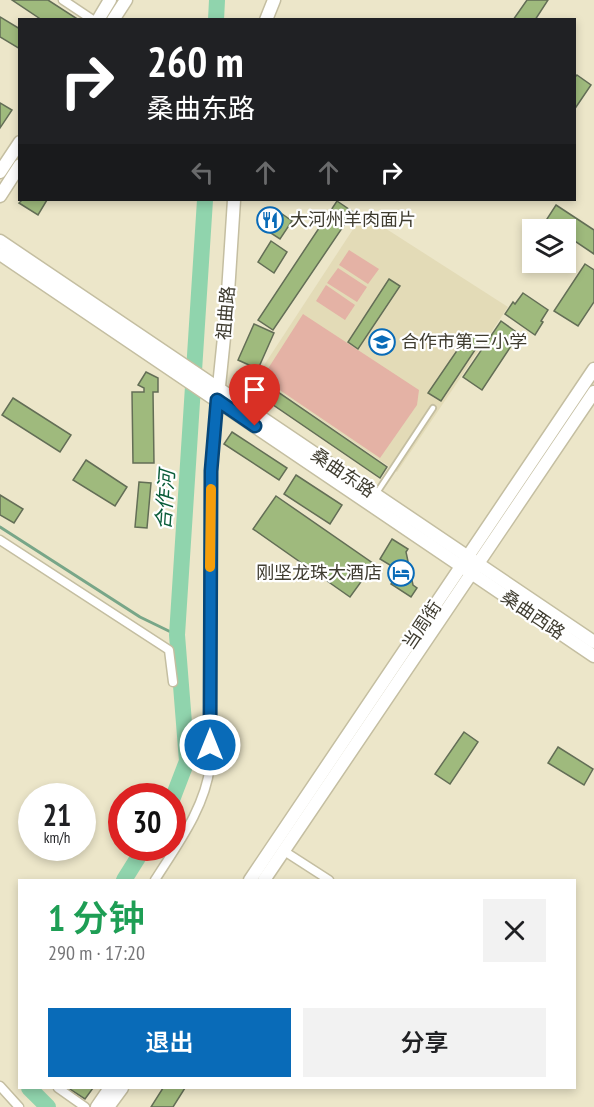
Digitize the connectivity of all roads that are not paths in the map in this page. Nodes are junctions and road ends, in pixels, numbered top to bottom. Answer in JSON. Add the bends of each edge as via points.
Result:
{"nodes":[{"id":1,"x":63,"y":0,"type":"edge"},
{"id":2,"x":110,"y":0,"type":"edge"},
{"id":3,"x":126,"y":0,"type":"edge"},
{"id":4,"x":274,"y":0,"type":"edge"},
{"id":5,"x":92,"y":18,"type":"edge"},
{"id":6,"x":96,"y":18,"type":"edge"},
{"id":7,"x":114,"y":18,"type":"edge"},
{"id":8,"x":267,"y":18,"type":"edge"},
{"id":9,"x":18,"y":145,"type":"edge"},
{"id":10,"x":18,"y":168,"type":"edge"},
{"id":11,"x":0,"y":172,"type":"edge"},
{"id":12,"x":0,"y":196,"type":"edge"},
{"id":13,"x":234,"y":201,"type":"edge"},
{"id":14,"x":0,"y":240,"type":"edge"},
{"id":15,"x":0,"y":254,"type":"edge"},
{"id":16,"x":172,"y":364,"type":"junction"},
{"id":17,"x":594,"y":369,"type":"edge"},
{"id":18,"x":213,"y":391,"type":"junction"},
{"id":19,"x":594,"y":392,"type":"edge"},
{"id":20,"x":433,"y":408,"type":"dead end"},
{"id":21,"x":375,"y":495,"type":"junction"},
{"id":22,"x":0,"y":540,"type":"edge"},
{"id":23,"x":470,"y":565,"type":"junction"},
{"id":24,"x":594,"y":642,"type":"edge"},
{"id":25,"x":594,"y":656,"type":"edge"},
{"id":26,"x":173,"y":682,"type":"dead end"},
{"id":27,"x":284,"y":851,"type":"junction"},
{"id":28,"x":156,"y":879,"type":"edge"},
{"id":29,"x":251,"y":879,"type":"edge"},
{"id":30,"x":265,"y":879,"type":"edge"},
{"id":31,"x":327,"y":879,"type":"edge"},
{"id":32,"x":0,"y":1086,"type":"edge"},
{"id":33,"x":59,"y":1089,"type":"edge"},
{"id":34,"x":109,"y":1089,"type":"edge"},
{"id":35,"x":121,"y":1089,"type":"edge"},
{"id":36,"x":19,"y":1107,"type":"edge"},
{"id":37,"x":85,"y":1107,"type":"edge"},
{"id":38,"x":97,"y":1107,"type":"edge"},
{"id":39,"x":108,"y":1107,"type":"edge"}],
"edges":[{"from":1,"to":5,"type":"street"},
{"from":2,"to":6,"type":"main road"},
{"from":3,"to":7,"type":"main road"},
{"from":4,"to":8,"type":"main road"},
{"from":9,"to":11,"type":"main road"},
{"from":10,"to":12,"type":"main road"},
{"from":13,"to":18,"type":"main road","name":"祖曲路","via":[[227,308]]},
{"from":14,"to":16,"type":"main road"},
{"from":15,"to":16,"type":"main road"},
{"from":16,"to":18,"type":"main road"},
{"from":17,"to":23,"type":"main road","name":"当周街"},
{"from":18,"to":21,"type":"main road","name":"桑曲东路"},
{"from":18,"to":23,"type":"main road","name":"桑曲东路"},
{"from":18,"to":28,"type":"street","name":"祖曲路","via":[[208,777],[197,809]]},
{"from":19,"to":23,"type":"main road","name":"当周街"},
{"from":20,"to":21,"type":"lane"},
{"from":21,"to":23,"type":"main road","name":"桑曲东路"},
{"from":22,"to":26,"type":"street","via":[[169,650]]},
{"from":23,"to":24,"type":"main road","name":"桑曲西路"},
{"from":23,"to":25,"type":"main road","name":"桑曲西路"},
{"from":23,"to":27,"type":"main road","name":"当周街"},
{"from":23,"to":29,"type":"main road","name":"当周街"},
{"from":27,"to":30,"type":"main road","name":"当周街"},
{"from":27,"to":31,"type":"street"},
{"from":32,"to":36,"type":"street"},
{"from":33,"to":37,"type":"street"},
{"from":34,"to":38,"type":"main road"},
{"from":35,"to":39,"type":"main road"}]}
